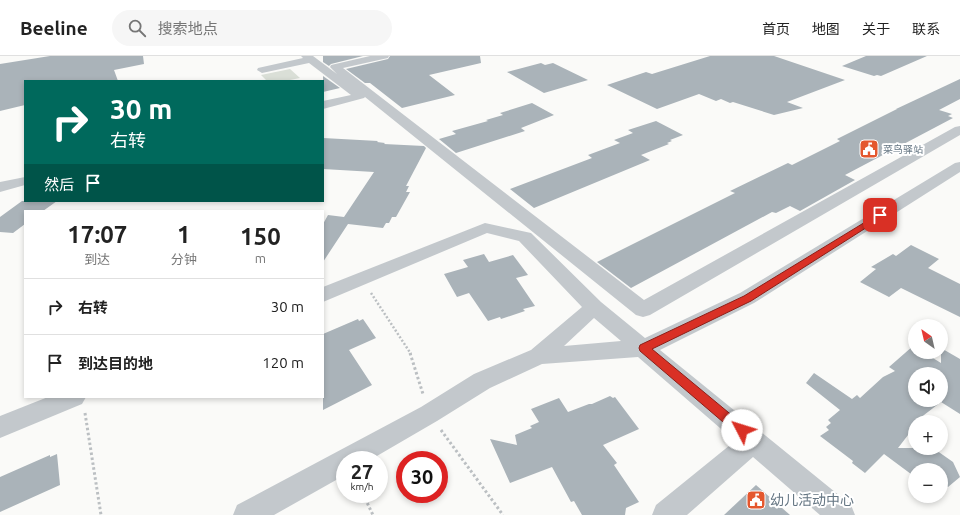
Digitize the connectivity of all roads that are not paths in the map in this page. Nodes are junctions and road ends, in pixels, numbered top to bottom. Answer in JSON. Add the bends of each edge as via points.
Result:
{"nodes":[{"id":1,"x":384,"y":56,"type":"edge"},
{"id":2,"x":308,"y":58,"type":"edge"},
{"id":3,"x":262,"y":70,"type":"dead end"},
{"id":4,"x":324,"y":105,"type":"edge"},
{"id":5,"x":960,"y":130,"type":"edge"},
{"id":6,"x":960,"y":166,"type":"edge"},
{"id":7,"x":24,"y":180,"type":"edge"},
{"id":8,"x":0,"y":187,"type":"edge"},
{"id":9,"x":324,"y":295,"type":"edge"},
{"id":10,"x":594,"y":307,"type":"junction"},
{"id":11,"x":644,"y":348,"type":"junction"},
{"id":12,"x":539,"y":356,"type":"junction"},
{"id":13,"x":79,"y":401,"type":"edge"},
{"id":14,"x":0,"y":427,"type":"edge"},
{"id":15,"x":754,"y":441,"type":"junction"},
{"id":16,"x":362,"y":451,"type":"edge"},
{"id":17,"x":336,"y":466,"type":"edge"},
{"id":18,"x":247,"y":515,"type":"edge"},
{"id":19,"x":666,"y":515,"type":"edge"},
{"id":20,"x":841,"y":515,"type":"edge"}],
"edges":[{"from":1,"to":5,"type":"street","via":[[335,67],[643,310]]},
{"from":2,"to":3,"type":"street"},
{"from":2,"to":4,"type":"street","via":[[360,96]]},
{"from":6,"to":11,"type":"street","via":[[747,298]]},
{"from":7,"to":8,"type":"street"},
{"from":9,"to":10,"type":"street","via":[[485,228],[525,237]]},
{"from":10,"to":11,"type":"street"},
{"from":10,"to":12,"type":"street"},
{"from":11,"to":12,"type":"street"},
{"from":11,"to":15,"type":"street"},
{"from":12,"to":16,"type":"street","via":[[482,381]]},
{"from":13,"to":14,"type":"street"},
{"from":15,"to":19,"type":"street"},
{"from":15,"to":20,"type":"street"},
{"from":17,"to":18,"type":"street"}]}
